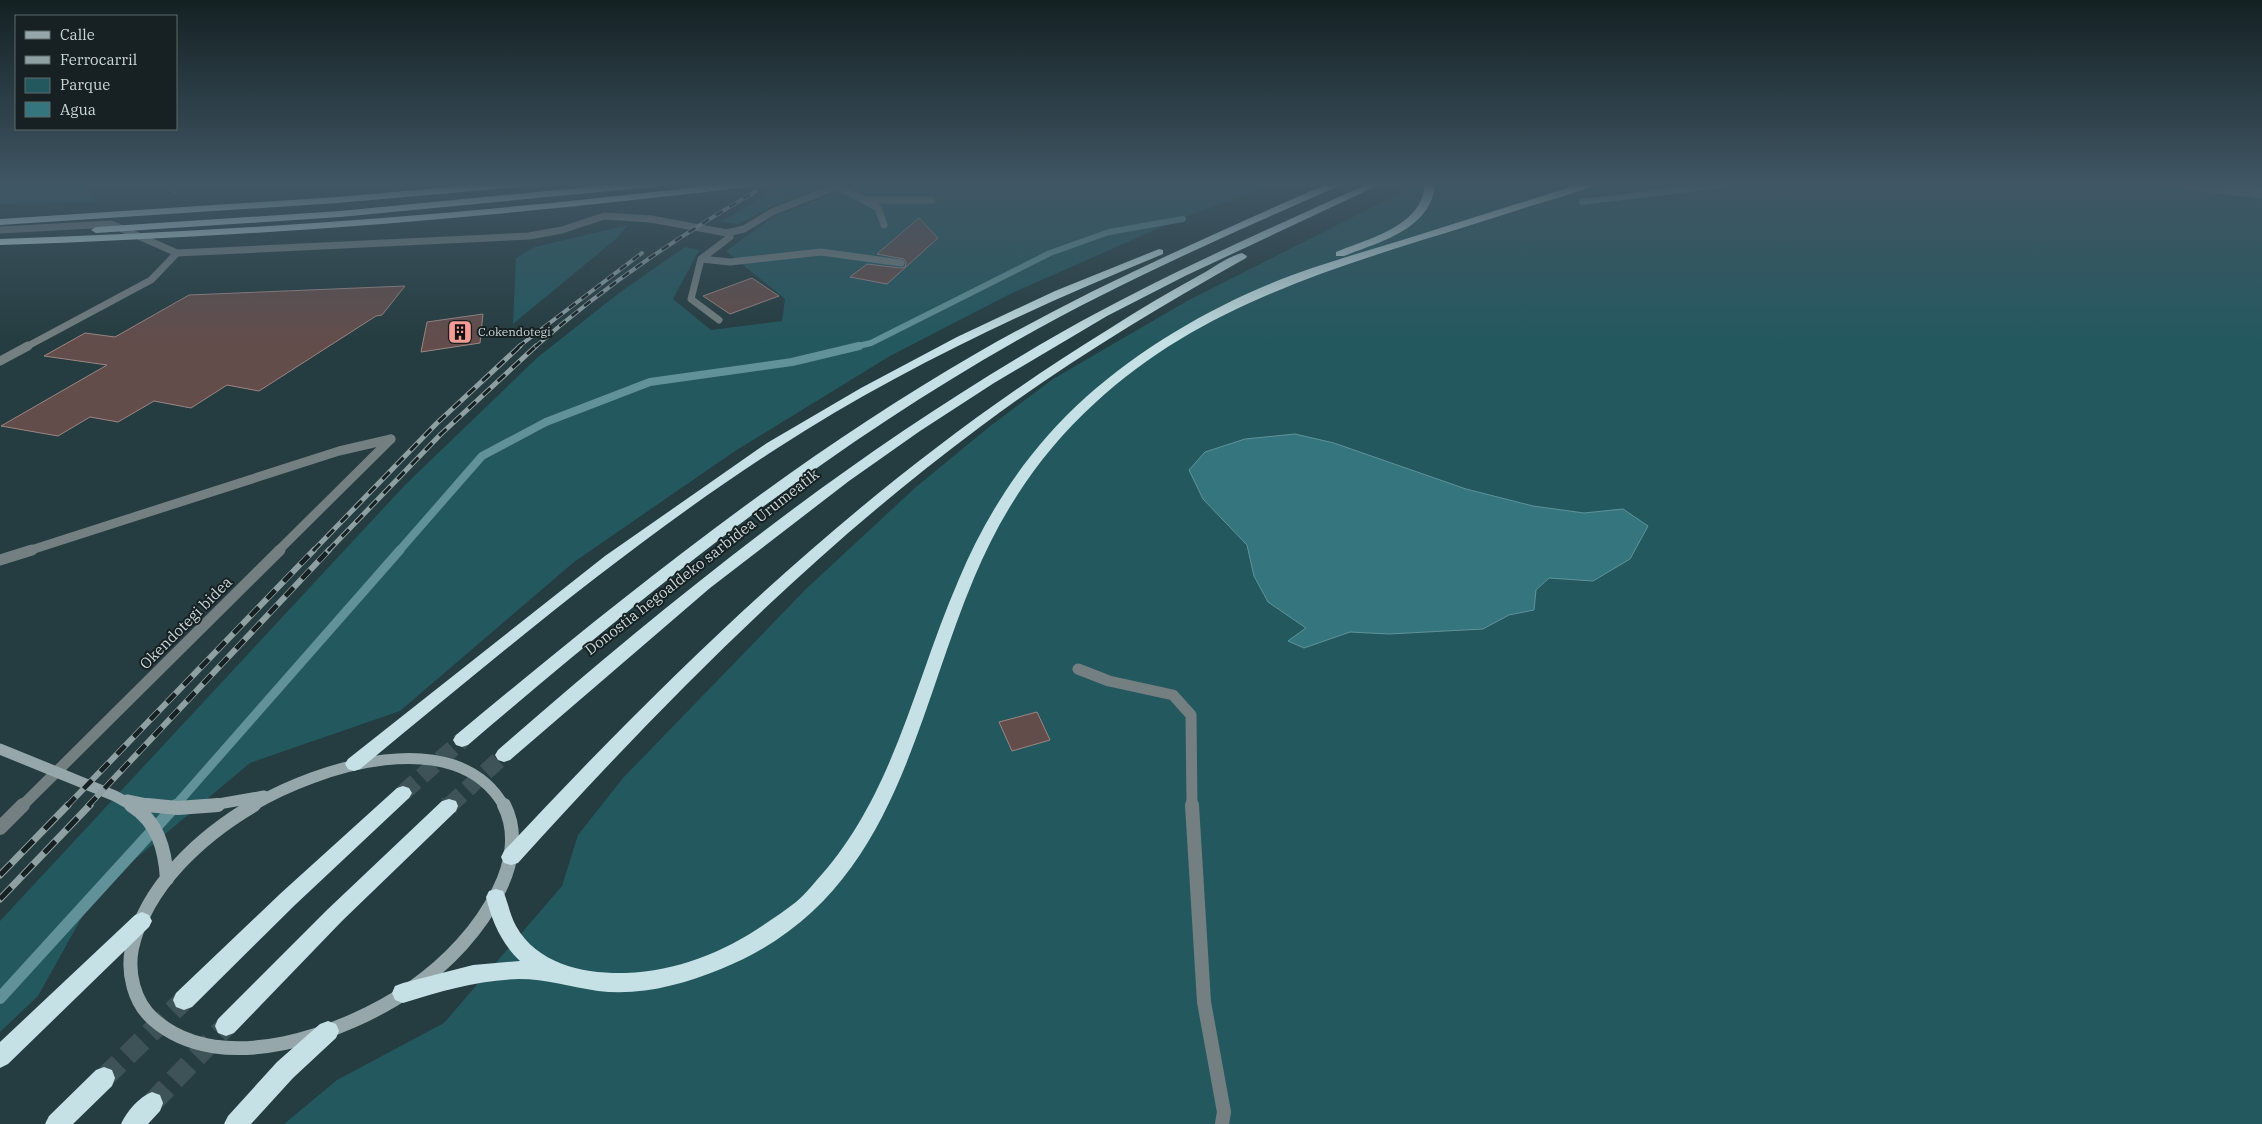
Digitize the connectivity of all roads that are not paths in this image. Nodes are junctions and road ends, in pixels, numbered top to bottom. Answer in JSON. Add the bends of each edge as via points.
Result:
{"nodes":[{"id":1,"x":22,"y":235,"type":"edge"},
{"id":2,"x":137,"y":235,"type":"edge"},
{"id":3,"x":178,"y":235,"type":"edge"},
{"id":4,"x":532,"y":235,"type":"edge"},
{"id":5,"x":729,"y":235,"type":"edge"},
{"id":6,"x":1209,"y":235,"type":"edge"},
{"id":7,"x":1218,"y":235,"type":"edge"},
{"id":8,"x":1264,"y":235,"type":"edge"},
{"id":9,"x":1272,"y":235,"type":"edge"},
{"id":10,"x":1384,"y":235,"type":"edge"},
{"id":11,"x":1427,"y":235,"type":"edge"},
{"id":12,"x":0,"y":237,"type":"edge"},
{"id":13,"x":0,"y":242,"type":"edge"},
{"id":14,"x":177,"y":253,"type":"junction"},
{"id":15,"x":701,"y":259,"type":"junction"},
{"id":16,"x":901,"y":263,"type":"dead end"},
{"id":17,"x":1313,"y":271,"type":"junction"},
{"id":18,"x":719,"y":320,"type":"dead end"},
{"id":19,"x":0,"y":361,"type":"edge"},
{"id":20,"x":0,"y":560,"type":"edge"},
{"id":21,"x":1078,"y":668,"type":"dead end"},
{"id":22,"x":462,"y":740,"type":"tunnel mouth"},
{"id":23,"x":0,"y":749,"type":"edge"},
{"id":24,"x":504,"y":755,"type":"tunnel mouth"},
{"id":25,"x":354,"y":764,"type":"junction"},
{"id":26,"x":403,"y":792,"type":"tunnel mouth"},
{"id":27,"x":110,"y":794,"type":"junction"},
{"id":28,"x":273,"y":794,"type":"junction"},
{"id":29,"x":448,"y":806,"type":"tunnel mouth"},
{"id":30,"x":0,"y":828,"type":"edge"},
{"id":31,"x":511,"y":857,"type":"junction"},
{"id":32,"x":167,"y":879,"type":"junction"},
{"id":33,"x":496,"y":897,"type":"junction"},
{"id":34,"x":142,"y":921,"type":"junction"},
{"id":35,"x":551,"y":971,"type":"junction"},
{"id":36,"x":404,"y":993,"type":"junction"},
{"id":37,"x":184,"y":1000,"type":"tunnel mouth"},
{"id":38,"x":226,"y":1026,"type":"tunnel mouth"},
{"id":39,"x":328,"y":1031,"type":"junction"},
{"id":40,"x":0,"y":1057,"type":"edge"},
{"id":41,"x":104,"y":1078,"type":"tunnel mouth"},
{"id":42,"x":152,"y":1103,"type":"tunnel mouth"},
{"id":43,"x":57,"y":1124,"type":"edge"},
{"id":44,"x":134,"y":1124,"type":"edge"},
{"id":45,"x":236,"y":1124,"type":"edge"},
{"id":46,"x":1222,"y":1124,"type":"edge"}],
"edges":[{"from":1,"to":12,"type":"highway"},
{"from":2,"to":14,"type":"street"},
{"from":3,"to":13,"type":"highway"},
{"from":4,"to":14,"type":"street"},
{"from":5,"to":15,"type":"street"},
{"from":6,"to":25,"type":"highway","via":[[1130,264],[966,337],[891,376],[771,446],[612,557]]},
{"from":7,"to":22,"type":"highway","name":"Donostia hegoaldeko sarbidea Urumeatik","via":[[1039,323],[921,392],[835,448],[659,576]]},
{"from":8,"to":24,"type":"highway","name":"Donostia hegoaldeko sarbidea Urumeatik","via":[[1066,334],[864,463],[691,594]]},
{"from":9,"to":31,"type":"highway","via":[[1265,244],[1186,287],[1050,371],[973,426],[824,545],[583,777]]},
{"from":10,"to":17,"type":"highway","via":[[1327,259]]},
{"from":11,"to":17,"type":"highway"},
{"from":14,"to":19,"type":"street","via":[[151,280]]},
{"from":15,"to":16,"type":"street","via":[[730,262],[821,252]]},
{"from":15,"to":18,"type":"street","via":[[691,299]]},
{"from":17,"to":35,"type":"highway","via":[[1214,314],[1152,351],[1093,397],[1040,454],[1016,486],[974,561],[886,796],[855,852],[834,879],[808,904],[777,928],[726,958],[668,977],[606,982]]},
{"from":20,"to":30,"type":"street","name":"Okendotegi bidea","via":[[339,451],[392,439]]},
{"from":21,"to":46,"type":"street","via":[[1109,681],[1173,695],[1191,715],[1190,769],[1204,1002],[1224,1112]]},
{"from":23,"to":27,"type":"main road"},
{"from":25,"to":28,"type":"main road","via":[[314,776]]},
{"from":25,"to":31,"type":"main road","via":[[394,759],[430,760],[461,767],[486,781],[503,802],[512,827]]},
{"from":26,"to":37,"type":"highway"},
{"from":27,"to":28,"type":"main road","via":[[147,804],[182,807],[242,801]]},
{"from":27,"to":32,"type":"main road","via":[[143,813],[154,826],[167,859]]},
{"from":28,"to":32,"type":"main road","via":[[233,818],[204,841]]},
{"from":29,"to":38,"type":"highway"},
{"from":31,"to":33,"type":"main road"},
{"from":32,"to":34,"type":"main road"},
{"from":33,"to":35,"type":"highway","via":[[501,920],[512,940],[529,957]]},
{"from":33,"to":36,"type":"main road","via":[[459,948]]},
{"from":34,"to":39,"type":"main road","via":[[132,954],[132,984],[143,1010],[165,1031],[197,1045],[236,1049],[281,1044]]},
{"from":34,"to":40,"type":"highway"},
{"from":35,"to":36,"type":"highway","via":[[480,973]]},
{"from":36,"to":39,"type":"main road","via":[[367,1015]]},
{"from":39,"to":45,"type":"highway","via":[[285,1070]]},
{"from":41,"to":43,"type":"highway"},
{"from":42,"to":44,"type":"highway"}]}
